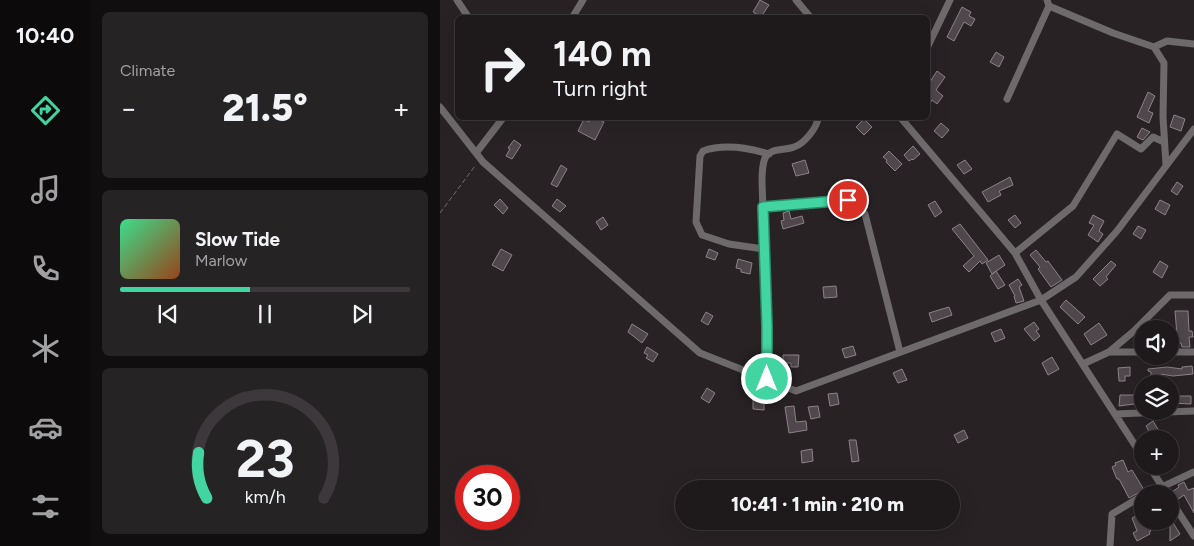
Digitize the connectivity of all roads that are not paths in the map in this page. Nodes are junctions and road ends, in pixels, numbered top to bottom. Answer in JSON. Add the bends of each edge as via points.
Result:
{"nodes":[{"id":1,"x":457,"y":0,"type":"edge"},
{"id":2,"x":583,"y":0,"type":"edge"},
{"id":3,"x":796,"y":0,"type":"edge"},
{"id":4,"x":950,"y":0,"type":"edge"},
{"id":5,"x":1048,"y":3,"type":"edge"},
{"id":6,"x":467,"y":15,"type":"edge"},
{"id":7,"x":574,"y":15,"type":"edge"},
{"id":8,"x":809,"y":15,"type":"edge"},
{"id":9,"x":930,"y":42,"type":"edge"},
{"id":10,"x":1194,"y":44,"type":"edge"},
{"id":11,"x":1154,"y":47,"type":"junction"},
{"id":12,"x":1007,"y":99,"type":"dead end"},
{"id":13,"x":440,"y":107,"type":"edge"},
{"id":14,"x":502,"y":120,"type":"edge"},
{"id":15,"x":818,"y":120,"type":"edge"},
{"id":16,"x":902,"y":120,"type":"edge"},
{"id":17,"x":1194,"y":129,"type":"edge"},
{"id":18,"x":1164,"y":142,"type":"junction"},
{"id":19,"x":769,"y":154,"type":"junction"},
{"id":20,"x":478,"y":155,"type":"junction"},
{"id":21,"x":1166,"y":165,"type":"junction"},
{"id":22,"x":763,"y":207,"type":"junction"},
{"id":23,"x":764,"y":249,"type":"junction"},
{"id":24,"x":1015,"y":253,"type":"junction"},
{"id":25,"x":1194,"y":295,"type":"edge"},
{"id":26,"x":1042,"y":300,"type":"junction"},
{"id":27,"x":900,"y":352,"type":"junction"},
{"id":28,"x":1109,"y":352,"type":"junction"},
{"id":29,"x":1134,"y":352,"type":"edge"},
{"id":30,"x":1179,"y":352,"type":"edge"},
{"id":31,"x":1194,"y":352,"type":"edge"},
{"id":32,"x":1083,"y":364,"type":"junction"},
{"id":33,"x":767,"y":379,"type":"junction"},
{"id":34,"x":1194,"y":411,"type":"edge"},
{"id":35,"x":1115,"y":414,"type":"junction"},
{"id":36,"x":1134,"y":444,"type":"edge"},
{"id":37,"x":1194,"y":472,"type":"edge"},
{"id":38,"x":1164,"y":485,"type":"edge"},
{"id":39,"x":1134,"y":501,"type":"edge"},
{"id":40,"x":1179,"y":513,"type":"edge"},
{"id":41,"x":1194,"y":536,"type":"edge"},
{"id":42,"x":1110,"y":546,"type":"edge"}],
"edges":[{"from":1,"to":6,"type":"street"},
{"from":2,"to":7,"type":"street"},
{"from":3,"to":8,"type":"street"},
{"from":4,"to":9,"type":"street"},
{"from":5,"to":11,"type":"street","via":[[1112,33]]},
{"from":5,"to":12,"type":"street"},
{"from":10,"to":11,"type":"street","via":[[1167,41]]},
{"from":11,"to":18,"type":"street","via":[[1164,63]]},
{"from":13,"to":20,"type":"street"},
{"from":14,"to":20,"type":"street"},
{"from":15,"to":19,"type":"street","via":[[810,135],[795,147],[774,150]]},
{"from":16,"to":24,"type":"street"},
{"from":17,"to":21,"type":"street"},
{"from":18,"to":21,"type":"street"},
{"from":18,"to":24,"type":"street","via":[[1153,136],[1141,149],[1116,134],[1073,206]]},
{"from":19,"to":22,"type":"street","via":[[763,166]]},
{"from":19,"to":23,"type":"street","via":[[715,147],[704,151],[700,156],[696,222],[702,235],[729,244]]},
{"from":20,"to":33,"type":"street","via":[[700,353]]},
{"from":21,"to":26,"type":"street","via":[[1117,231],[1076,277]]},
{"from":22,"to":23,"type":"street"},
{"from":22,"to":27,"type":"street","via":[[848,200],[865,214]]},
{"from":23,"to":33,"type":"street"},
{"from":24,"to":26,"type":"street"},
{"from":25,"to":28,"type":"street","via":[[1170,295]]},
{"from":26,"to":27,"type":"street"},
{"from":26,"to":32,"type":"street"},
{"from":27,"to":33,"type":"street","via":[[796,390]]},
{"from":28,"to":29,"type":"street"},
{"from":28,"to":32,"type":"street"},
{"from":30,"to":31,"type":"street"},
{"from":32,"to":35,"type":"street"},
{"from":34,"to":35,"type":"street"},
{"from":35,"to":36,"type":"street"},
{"from":37,"to":38,"type":"street"},
{"from":39,"to":42,"type":"street","via":[[1112,514]]},
{"from":40,"to":41,"type":"street"}]}
